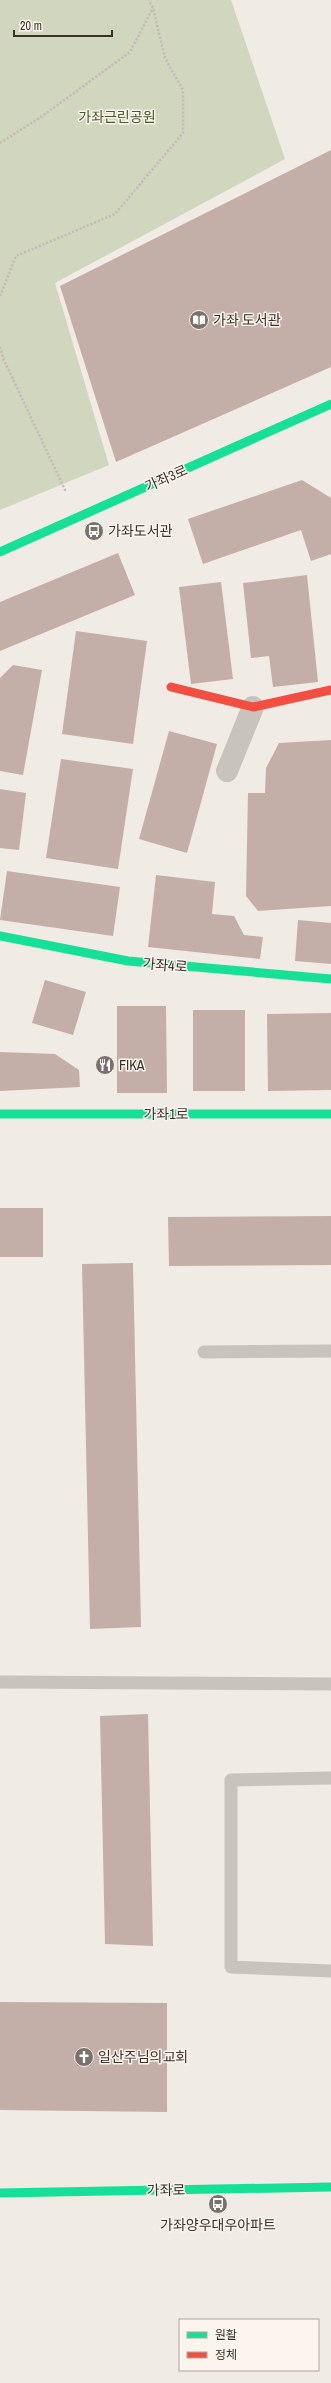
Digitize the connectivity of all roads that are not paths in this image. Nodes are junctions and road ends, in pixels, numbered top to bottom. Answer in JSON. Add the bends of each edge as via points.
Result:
{"nodes":[{"id":1,"x":331,"y":404,"type":"edge"},
{"id":2,"x":0,"y":552,"type":"edge"},
{"id":3,"x":171,"y":687,"type":"dead end"},
{"id":4,"x":331,"y":690,"type":"edge"},
{"id":5,"x":253,"y":707,"type":"junction"},
{"id":6,"x":227,"y":771,"type":"dead end"},
{"id":7,"x":0,"y":936,"type":"edge"},
{"id":8,"x":331,"y":979,"type":"edge"},
{"id":9,"x":0,"y":1114,"type":"edge"},
{"id":10,"x":331,"y":1114,"type":"edge"},
{"id":11,"x":204,"y":1352,"type":"dead end"},
{"id":12,"x":331,"y":1352,"type":"edge"},
{"id":13,"x":0,"y":1682,"type":"edge"},
{"id":14,"x":331,"y":1684,"type":"edge"},
{"id":15,"x":331,"y":1778,"type":"edge"},
{"id":16,"x":331,"y":1971,"type":"edge"},
{"id":17,"x":331,"y":2187,"type":"edge"},
{"id":18,"x":0,"y":2193,"type":"edge"}],
"edges":[{"from":1,"to":2,"type":"street","name":"가좌3로"},
{"from":3,"to":5,"type":"street"},
{"from":4,"to":5,"type":"street"},
{"from":5,"to":6,"type":"street"},
{"from":7,"to":8,"type":"street","name":"가좌4로","via":[[128,961]]},
{"from":9,"to":10,"type":"street","name":"가좌1로"},
{"from":11,"to":12,"type":"lane"},
{"from":13,"to":14,"type":"lane"},
{"from":15,"to":16,"type":"lane","via":[[231,1780],[231,1967]]},
{"from":17,"to":18,"type":"street","name":"가좌로"}]}
